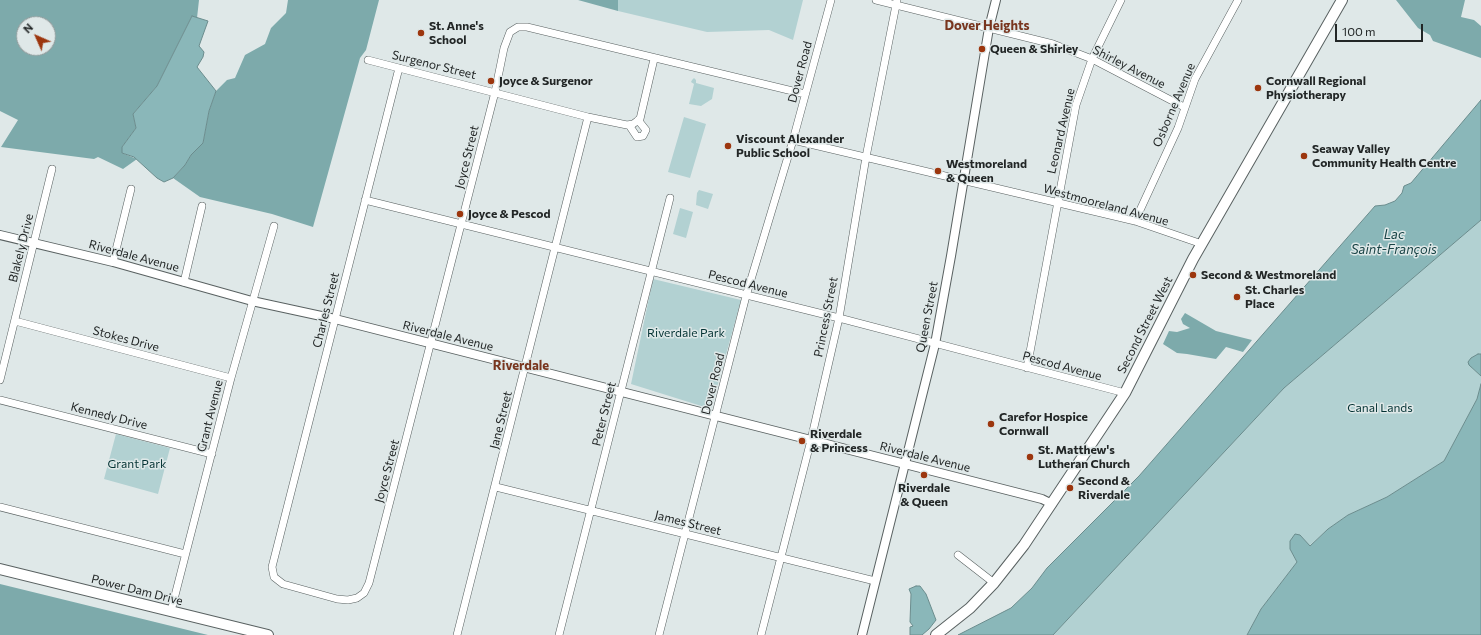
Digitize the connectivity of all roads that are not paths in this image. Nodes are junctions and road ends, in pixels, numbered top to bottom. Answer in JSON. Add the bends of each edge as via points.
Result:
{"nodes":[{"id":1,"x":830,"y":0,"type":"edge"},
{"id":2,"x":876,"y":0,"type":"edge"},
{"id":3,"x":996,"y":0,"type":"edge"},
{"id":4,"x":1121,"y":0,"type":"edge"},
{"id":5,"x":1238,"y":0,"type":"edge"},
{"id":6,"x":1342,"y":0,"type":"edge"},
{"id":7,"x":896,"y":2,"type":"edge"},
{"id":8,"x":989,"y":28,"type":"junction"},
{"id":9,"x":654,"y":58,"type":"junction"},
{"id":10,"x":1092,"y":59,"type":"junction"},
{"id":11,"x":368,"y":60,"type":"dead end"},
{"id":12,"x":399,"y":68,"type":"junction"},
{"id":13,"x":495,"y":92,"type":"junction"},
{"id":14,"x":806,"y":94,"type":"junction"},
{"id":15,"x":1184,"y":107,"type":"junction"},
{"id":16,"x":588,"y":117,"type":"junction"},
{"id":17,"x":638,"y":120,"type":"junction"},
{"id":18,"x":629,"y":125,"type":"junction"},
{"id":19,"x":793,"y":140,"type":"junction"},
{"id":20,"x":866,"y":157,"type":"junction"},
{"id":21,"x":52,"y":168,"type":"dead end"},
{"id":22,"x":963,"y":181,"type":"junction"},
{"id":23,"x":131,"y":189,"type":"dead end"},
{"id":24,"x":670,"y":198,"type":"dead end"},
{"id":25,"x":365,"y":200,"type":"junction"},
{"id":26,"x":1057,"y":203,"type":"junction"},
{"id":27,"x":202,"y":206,"type":"dead end"},
{"id":28,"x":1135,"y":221,"type":"junction"},
{"id":29,"x":461,"y":224,"type":"junction"},
{"id":30,"x":274,"y":226,"type":"dead end"},
{"id":31,"x":0,"y":235,"type":"edge"},
{"id":32,"x":34,"y":243,"type":"junction"},
{"id":33,"x":1202,"y":244,"type":"junction"},
{"id":34,"x":556,"y":248,"type":"junction"},
{"id":35,"x":113,"y":262,"type":"junction"},
{"id":36,"x":651,"y":271,"type":"junction"},
{"id":37,"x":184,"y":282,"type":"junction"},
{"id":38,"x":746,"y":296,"type":"junction"},
{"id":39,"x":252,"y":301,"type":"junction"},
{"id":40,"x":839,"y":318,"type":"junction"},
{"id":41,"x":335,"y":319,"type":"junction"},
{"id":42,"x":15,"y":321,"type":"junction"},
{"id":43,"x":431,"y":344,"type":"junction"},
{"id":44,"x":935,"y":344,"type":"junction"},
{"id":45,"x":526,"y":367,"type":"junction"},
{"id":46,"x":1027,"y":368,"type":"junction"},
{"id":47,"x":231,"y":378,"type":"junction"},
{"id":48,"x":0,"y":380,"type":"edge"},
{"id":49,"x":621,"y":392,"type":"junction"},
{"id":50,"x":1125,"y":393,"type":"junction"},
{"id":51,"x":0,"y":400,"type":"edge"},
{"id":52,"x":716,"y":416,"type":"junction"},
{"id":53,"x":811,"y":440,"type":"junction"},
{"id":54,"x":212,"y":454,"type":"junction"},
{"id":55,"x":905,"y":464,"type":"junction"},
{"id":56,"x":496,"y":487,"type":"junction"},
{"id":57,"x":1052,"y":504,"type":"junction"},
{"id":58,"x":0,"y":507,"type":"edge"},
{"id":59,"x":591,"y":511,"type":"junction"},
{"id":60,"x":685,"y":533,"type":"junction"},
{"id":61,"x":185,"y":554,"type":"junction"},
{"id":62,"x":958,"y":555,"type":"dead end"},
{"id":63,"x":781,"y":558,"type":"junction"},
{"id":64,"x":0,"y":569,"type":"edge"},
{"id":65,"x":875,"y":582,"type":"junction"},
{"id":66,"x":369,"y":583,"type":"joint"},
{"id":67,"x":994,"y":583,"type":"junction"},
{"id":68,"x":171,"y":611,"type":"junction"},
{"id":69,"x":268,"y":635,"type":"edge"},
{"id":70,"x":457,"y":635,"type":"edge"},
{"id":71,"x":559,"y":635,"type":"edge"},
{"id":72,"x":659,"y":635,"type":"edge"},
{"id":73,"x":761,"y":635,"type":"edge"},
{"id":74,"x":862,"y":635,"type":"edge"},
{"id":75,"x":936,"y":635,"type":"edge"}],
"edges":[{"from":1,"to":14,"type":"street","name":"Dover Road"},
{"from":2,"to":7,"type":"street","name":"Shirley Avenue"},
{"from":3,"to":8,"type":"street","name":"Queen Street"},
{"from":4,"to":10,"type":"street","name":"Leonard Avenue"},
{"from":5,"to":15,"type":"street","name":"Osborne Avenue","via":[[1196,78]]},
{"from":6,"to":33,"type":"main road","name":"Second Street West"},
{"from":7,"to":8,"type":"street","name":"Shirley Avenue"},
{"from":7,"to":20,"type":"street","name":"Princess Street"},
{"from":8,"to":10,"type":"street","name":"Shirley Avenue","via":[[1053,44]]},
{"from":8,"to":22,"type":"street","name":"Queen Street"},
{"from":9,"to":13,"type":"street","name":"Joyce Street","via":[[527,27],[518,27],[508,36]]},
{"from":9,"to":14,"type":"street","name":"Joyce Street"},
{"from":9,"to":17,"type":"street"},
{"from":10,"to":15,"type":"street","name":"Shirley Avenue"},
{"from":10,"to":26,"type":"street","name":"Leonard Avenue","via":[[1076,104]]},
{"from":11,"to":12,"type":"street","name":"Surgenor Street"},
{"from":12,"to":13,"type":"street","name":"Surgenor Street"},
{"from":12,"to":25,"type":"street","name":"Charles Street"},
{"from":13,"to":16,"type":"street","name":"Surgenor Street"},
{"from":13,"to":29,"type":"street","name":"Joyce Street"},
{"from":14,"to":19,"type":"street","name":"Dover Road"},
{"from":15,"to":28,"type":"street","name":"Osborne Avenue","via":[[1178,128]]},
{"from":16,"to":18,"type":"street","name":"Surgenor Street"},
{"from":16,"to":34,"type":"street","name":"Jane Street"},
{"from":17,"to":18,"type":"street"},
{"from":17,"to":18,"type":"street","via":[[646,130],[640,138],[633,134]]},
{"from":19,"to":20,"type":"street","name":"Westmooreland Avenue"},
{"from":19,"to":38,"type":"street","name":"Dover Road"},
{"from":20,"to":22,"type":"street","name":"Westmooreland Avenue"},
{"from":20,"to":40,"type":"street","name":"Princess Street"},
{"from":21,"to":32,"type":"street","name":"Blakely Drive"},
{"from":22,"to":26,"type":"street","name":"Westmooreland Avenue"},
{"from":22,"to":44,"type":"street","name":"Queen Street"},
{"from":23,"to":35,"type":"street"},
{"from":24,"to":36,"type":"street","name":"Peter Street"},
{"from":25,"to":29,"type":"street","name":"Pescod Avenue"},
{"from":25,"to":41,"type":"street","name":"Charles Street"},
{"from":26,"to":28,"type":"street","name":"Westmooreland Avenue"},
{"from":26,"to":46,"type":"street","name":"Leonard Avenue"},
{"from":27,"to":37,"type":"street"},
{"from":28,"to":33,"type":"street","name":"Westmooreland Avenue"},
{"from":29,"to":34,"type":"street","name":"Pescod Avenue"},
{"from":29,"to":43,"type":"street","name":"Joyce Street"},
{"from":30,"to":39,"type":"street","name":"Grant Avenue"},
{"from":31,"to":32,"type":"street","name":"Riverdale Avenue"},
{"from":32,"to":35,"type":"street","name":"Riverdale Avenue"},
{"from":32,"to":42,"type":"street","name":"Blakely Drive"},
{"from":33,"to":50,"type":"main road","name":"Second Street West"},
{"from":34,"to":36,"type":"street","name":"Pescod Avenue"},
{"from":34,"to":45,"type":"street","name":"Jane Street"},
{"from":35,"to":37,"type":"street","name":"Riverdale Avenue"},
{"from":36,"to":38,"type":"street","name":"Pescod Avenue"},
{"from":36,"to":49,"type":"street","name":"Peter Street"},
{"from":37,"to":39,"type":"street","name":"Riverdale Avenue"},
{"from":38,"to":40,"type":"street","name":"Pescod Avenue"},
{"from":38,"to":52,"type":"street","name":"Dover Road"},
{"from":39,"to":41,"type":"street","name":"Riverdale Avenue"},
{"from":39,"to":47,"type":"street","name":"Grant Avenue"},
{"from":40,"to":44,"type":"street","name":"Pescod Avenue"},
{"from":40,"to":53,"type":"street","name":"Princess Street"},
{"from":41,"to":43,"type":"street","name":"Riverdale Avenue"},
{"from":41,"to":66,"type":"street","name":"Charles Street","via":[[272,567],[274,577],[283,584],[337,599],[357,598],[364,593]]},
{"from":42,"to":47,"type":"street","name":"Stokes Drive"},
{"from":42,"to":48,"type":"street","name":"Blakely Drive"},
{"from":43,"to":45,"type":"street","name":"Riverdale Avenue"},
{"from":43,"to":66,"type":"street","name":"Joyce Street"},
{"from":44,"to":46,"type":"street","name":"Pescod Avenue"},
{"from":44,"to":55,"type":"street","name":"Queen Street"},
{"from":45,"to":49,"type":"street","name":"Riverdale Avenue"},
{"from":45,"to":56,"type":"street","name":"Jane Street"},
{"from":46,"to":50,"type":"street","name":"Pescod Avenue"},
{"from":47,"to":54,"type":"street","name":"Grant Avenue"},
{"from":49,"to":52,"type":"street","name":"Riverdale Avenue"},
{"from":49,"to":59,"type":"street","name":"Peter Street"},
{"from":50,"to":57,"type":"main road","name":"Second Street West"},
{"from":51,"to":54,"type":"street","name":"Kennedy Drive"},
{"from":52,"to":53,"type":"street","name":"Riverdale Avenue"},
{"from":52,"to":60,"type":"street","name":"Dover Road"},
{"from":53,"to":55,"type":"street","name":"Riverdale Avenue"},
{"from":53,"to":63,"type":"street","name":"Princess Street"},
{"from":54,"to":61,"type":"street","name":"Grant Avenue"},
{"from":55,"to":57,"type":"street","name":"Riverdale Avenue","via":[[1042,499]]},
{"from":55,"to":65,"type":"street","name":"Queen Street"},
{"from":56,"to":59,"type":"street","name":"James Street"},
{"from":56,"to":70,"type":"street","name":"Jane Street"},
{"from":57,"to":67,"type":"main road","name":"Second Street West"},
{"from":58,"to":61,"type":"street"},
{"from":59,"to":60,"type":"street","name":"James Street"},
{"from":59,"to":71,"type":"street","name":"Peter Street"},
{"from":60,"to":63,"type":"street","name":"James Street"},
{"from":60,"to":72,"type":"street","name":"Dover Road"},
{"from":61,"to":68,"type":"street","name":"Grant Avenue"},
{"from":62,"to":67,"type":"street"},
{"from":63,"to":65,"type":"street","name":"James Street"},
{"from":63,"to":73,"type":"street","name":"Princess Street"},
{"from":64,"to":68,"type":"main road","name":"Power Dam Drive"},
{"from":65,"to":74,"type":"street","name":"Queen Street"},
{"from":67,"to":75,"type":"main road","name":"Second Street West","via":[[966,611]]},
{"from":68,"to":69,"type":"main road","name":"Power Dam Drive"}]}
